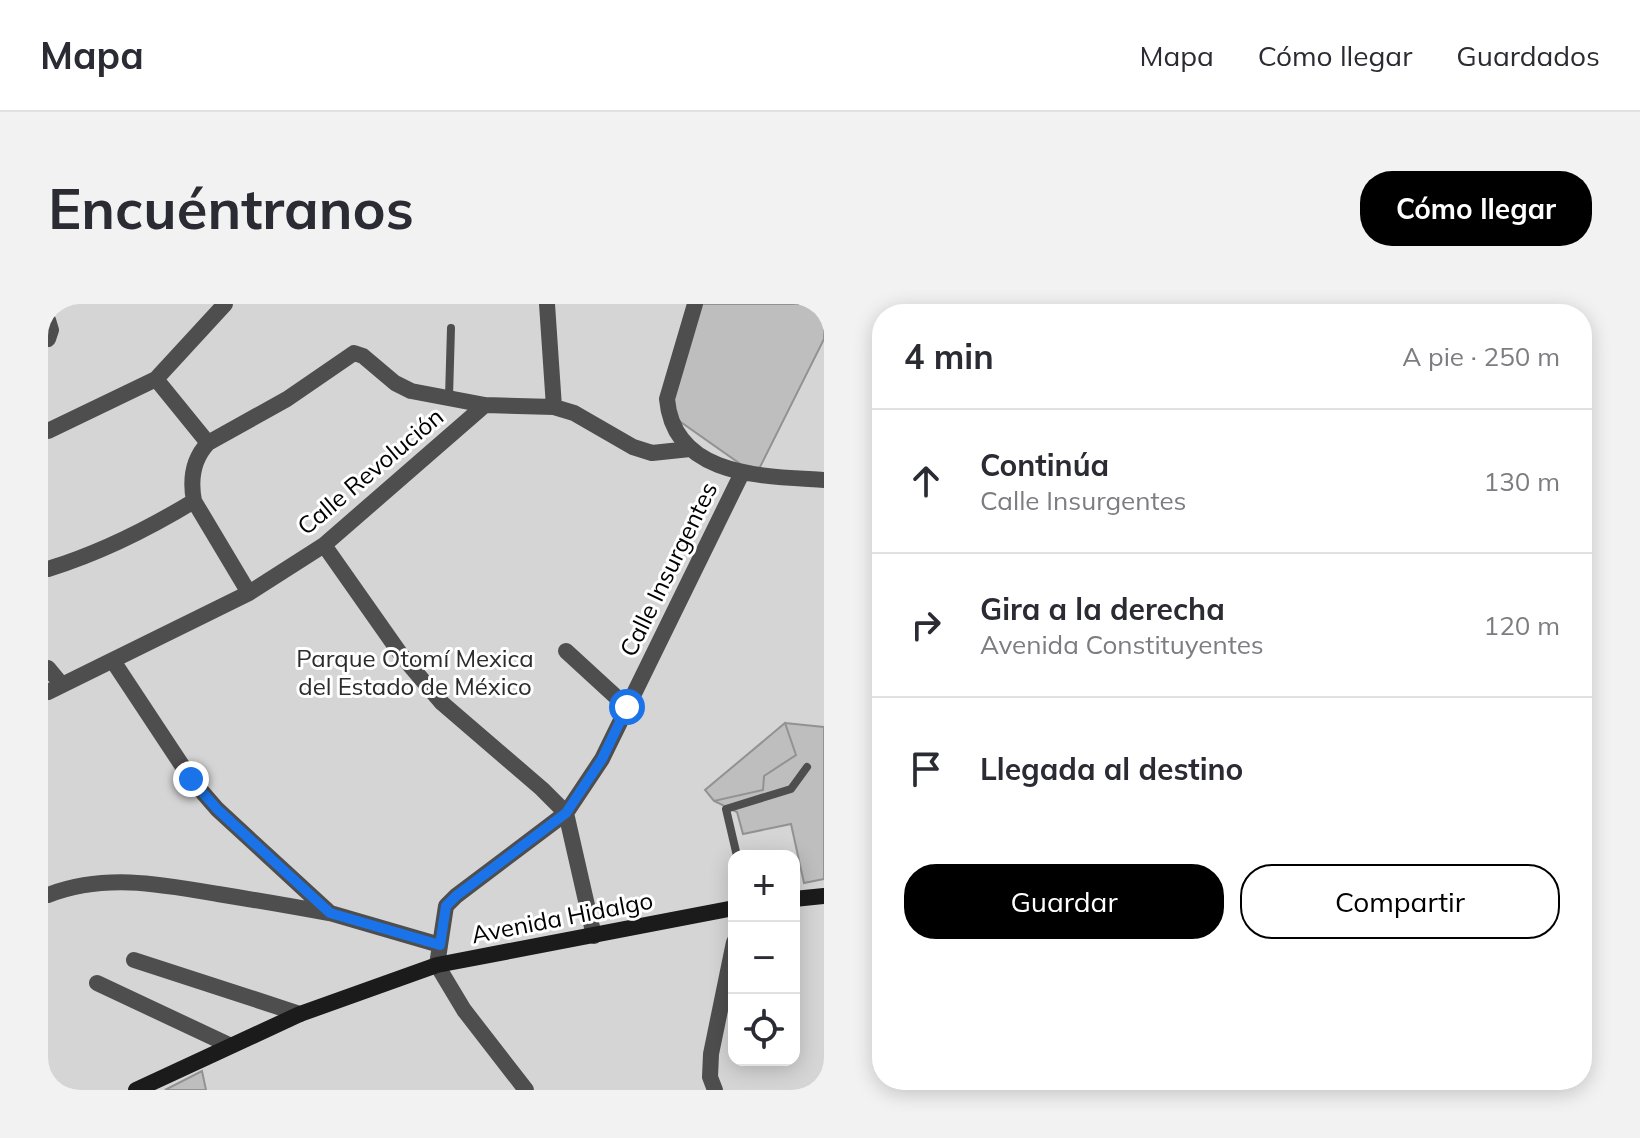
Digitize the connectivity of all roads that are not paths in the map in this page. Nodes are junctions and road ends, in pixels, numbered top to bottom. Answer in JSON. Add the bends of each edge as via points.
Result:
{"nodes":[{"id":1,"x":225,"y":304,"type":"edge"},
{"id":2,"x":547,"y":304,"type":"edge"},
{"id":3,"x":695,"y":304,"type":"edge"},
{"id":4,"x":451,"y":328,"type":"dead end"},
{"id":5,"x":156,"y":379,"type":"junction"},
{"id":6,"x":449,"y":398,"type":"junction"},
{"id":7,"x":485,"y":405,"type":"junction"},
{"id":8,"x":554,"y":407,"type":"junction"},
{"id":9,"x":48,"y":431,"type":"edge"},
{"id":10,"x":208,"y":443,"type":"junction"},
{"id":11,"x":690,"y":449,"type":"junction"},
{"id":12,"x":742,"y":473,"type":"junction"},
{"id":13,"x":824,"y":480,"type":"edge"},
{"id":14,"x":194,"y":501,"type":"junction"},
{"id":15,"x":324,"y":545,"type":"junction"},
{"id":16,"x":48,"y":569,"type":"edge"},
{"id":17,"x":249,"y":593,"type":"junction"},
{"id":18,"x":566,"y":651,"type":"dead end"},
{"id":19,"x":113,"y":661,"type":"junction"},
{"id":20,"x":48,"y":668,"type":"edge"},
{"id":21,"x":55,"y":688,"type":"edge"},
{"id":22,"x":627,"y":707,"type":"junction"},
{"id":23,"x":807,"y":767,"type":"dead end"},
{"id":24,"x":566,"y":813,"type":"junction"},
{"id":25,"x":736,"y":850,"type":"edge"},
{"id":26,"x":48,"y":895,"type":"edge"},
{"id":27,"x":824,"y":896,"type":"edge"},
{"id":28,"x":800,"y":898,"type":"edge"},
{"id":29,"x":728,"y":909,"type":"edge"},
{"id":30,"x":330,"y":913,"type":"junction"},
{"id":31,"x":594,"y":936,"type":"junction"},
{"id":32,"x":440,"y":945,"type":"junction"},
{"id":33,"x":134,"y":960,"type":"dead end"},
{"id":34,"x":437,"y":965,"type":"junction"},
{"id":35,"x":728,"y":971,"type":"edge"},
{"id":36,"x":97,"y":983,"type":"dead end"},
{"id":37,"x":300,"y":1014,"type":"junction"},
{"id":38,"x":229,"y":1045,"type":"junction"},
{"id":39,"x":136,"y":1090,"type":"edge"},
{"id":40,"x":526,"y":1090,"type":"edge"},
{"id":41,"x":715,"y":1090,"type":"edge"}],
"edges":[{"from":1,"to":5,"type":"street"},
{"from":2,"to":8,"type":"street"},
{"from":3,"to":11,"type":"street","name":"Calle Insurgentes","via":[[667,399],[668,413]]},
{"from":4,"to":6,"type":"lane"},
{"from":5,"to":9,"type":"street"},
{"from":5,"to":10,"type":"street"},
{"from":6,"to":7,"type":"street"},
{"from":6,"to":10,"type":"street","via":[[411,391],[356,353]]},
{"from":7,"to":8,"type":"street"},
{"from":7,"to":15,"type":"street","name":"Calle Revolución"},
{"from":8,"to":11,"type":"street","via":[[652,453]]},
{"from":10,"to":14,"type":"street","via":[[193,473]]},
{"from":11,"to":12,"type":"street","name":"Calle Insurgentes"},
{"from":12,"to":13,"type":"street"},
{"from":12,"to":22,"type":"street","name":"Calle Insurgentes"},
{"from":14,"to":16,"type":"street","via":[[84,558]]},
{"from":14,"to":17,"type":"street"},
{"from":15,"to":17,"type":"street","name":"Calle Revolución"},
{"from":15,"to":24,"type":"street","via":[[442,703]]},
{"from":17,"to":19,"type":"street","name":"Calle Revolución"},
{"from":18,"to":22,"type":"street"},
{"from":19,"to":21,"type":"street","name":"Calle Revolución"},
{"from":19,"to":30,"type":"street","via":[[191,779]]},
{"from":20,"to":21,"type":"street"},
{"from":22,"to":24,"type":"street","name":"Calle Insurgentes","via":[[602,759]]},
{"from":23,"to":25,"type":"lane","via":[[791,789],[726,809]]},
{"from":24,"to":31,"type":"street"},
{"from":24,"to":32,"type":"street","name":"Calle Insurgentes","via":[[446,906]]},
{"from":26,"to":30,"type":"street","via":[[71,886],[158,883]]},
{"from":27,"to":28,"type":"main road"},
{"from":29,"to":31,"type":"main road","name":"Avenida Hidalgo"},
{"from":30,"to":32,"type":"street"},
{"from":31,"to":34,"type":"main road","name":"Avenida Hidalgo"},
{"from":32,"to":34,"type":"street","name":"Calle Insurgentes"},
{"from":33,"to":37,"type":"street"},
{"from":34,"to":37,"type":"main road","name":"Avenida Hidalgo"},
{"from":34,"to":40,"type":"street","via":[[464,1010]]},
{"from":35,"to":41,"type":"street","via":[[711,1054]]},
{"from":36,"to":38,"type":"street"},
{"from":37,"to":38,"type":"main road","name":"Avenida Hidalgo"},
{"from":38,"to":39,"type":"main road","name":"Avenida Hidalgo"}]}
